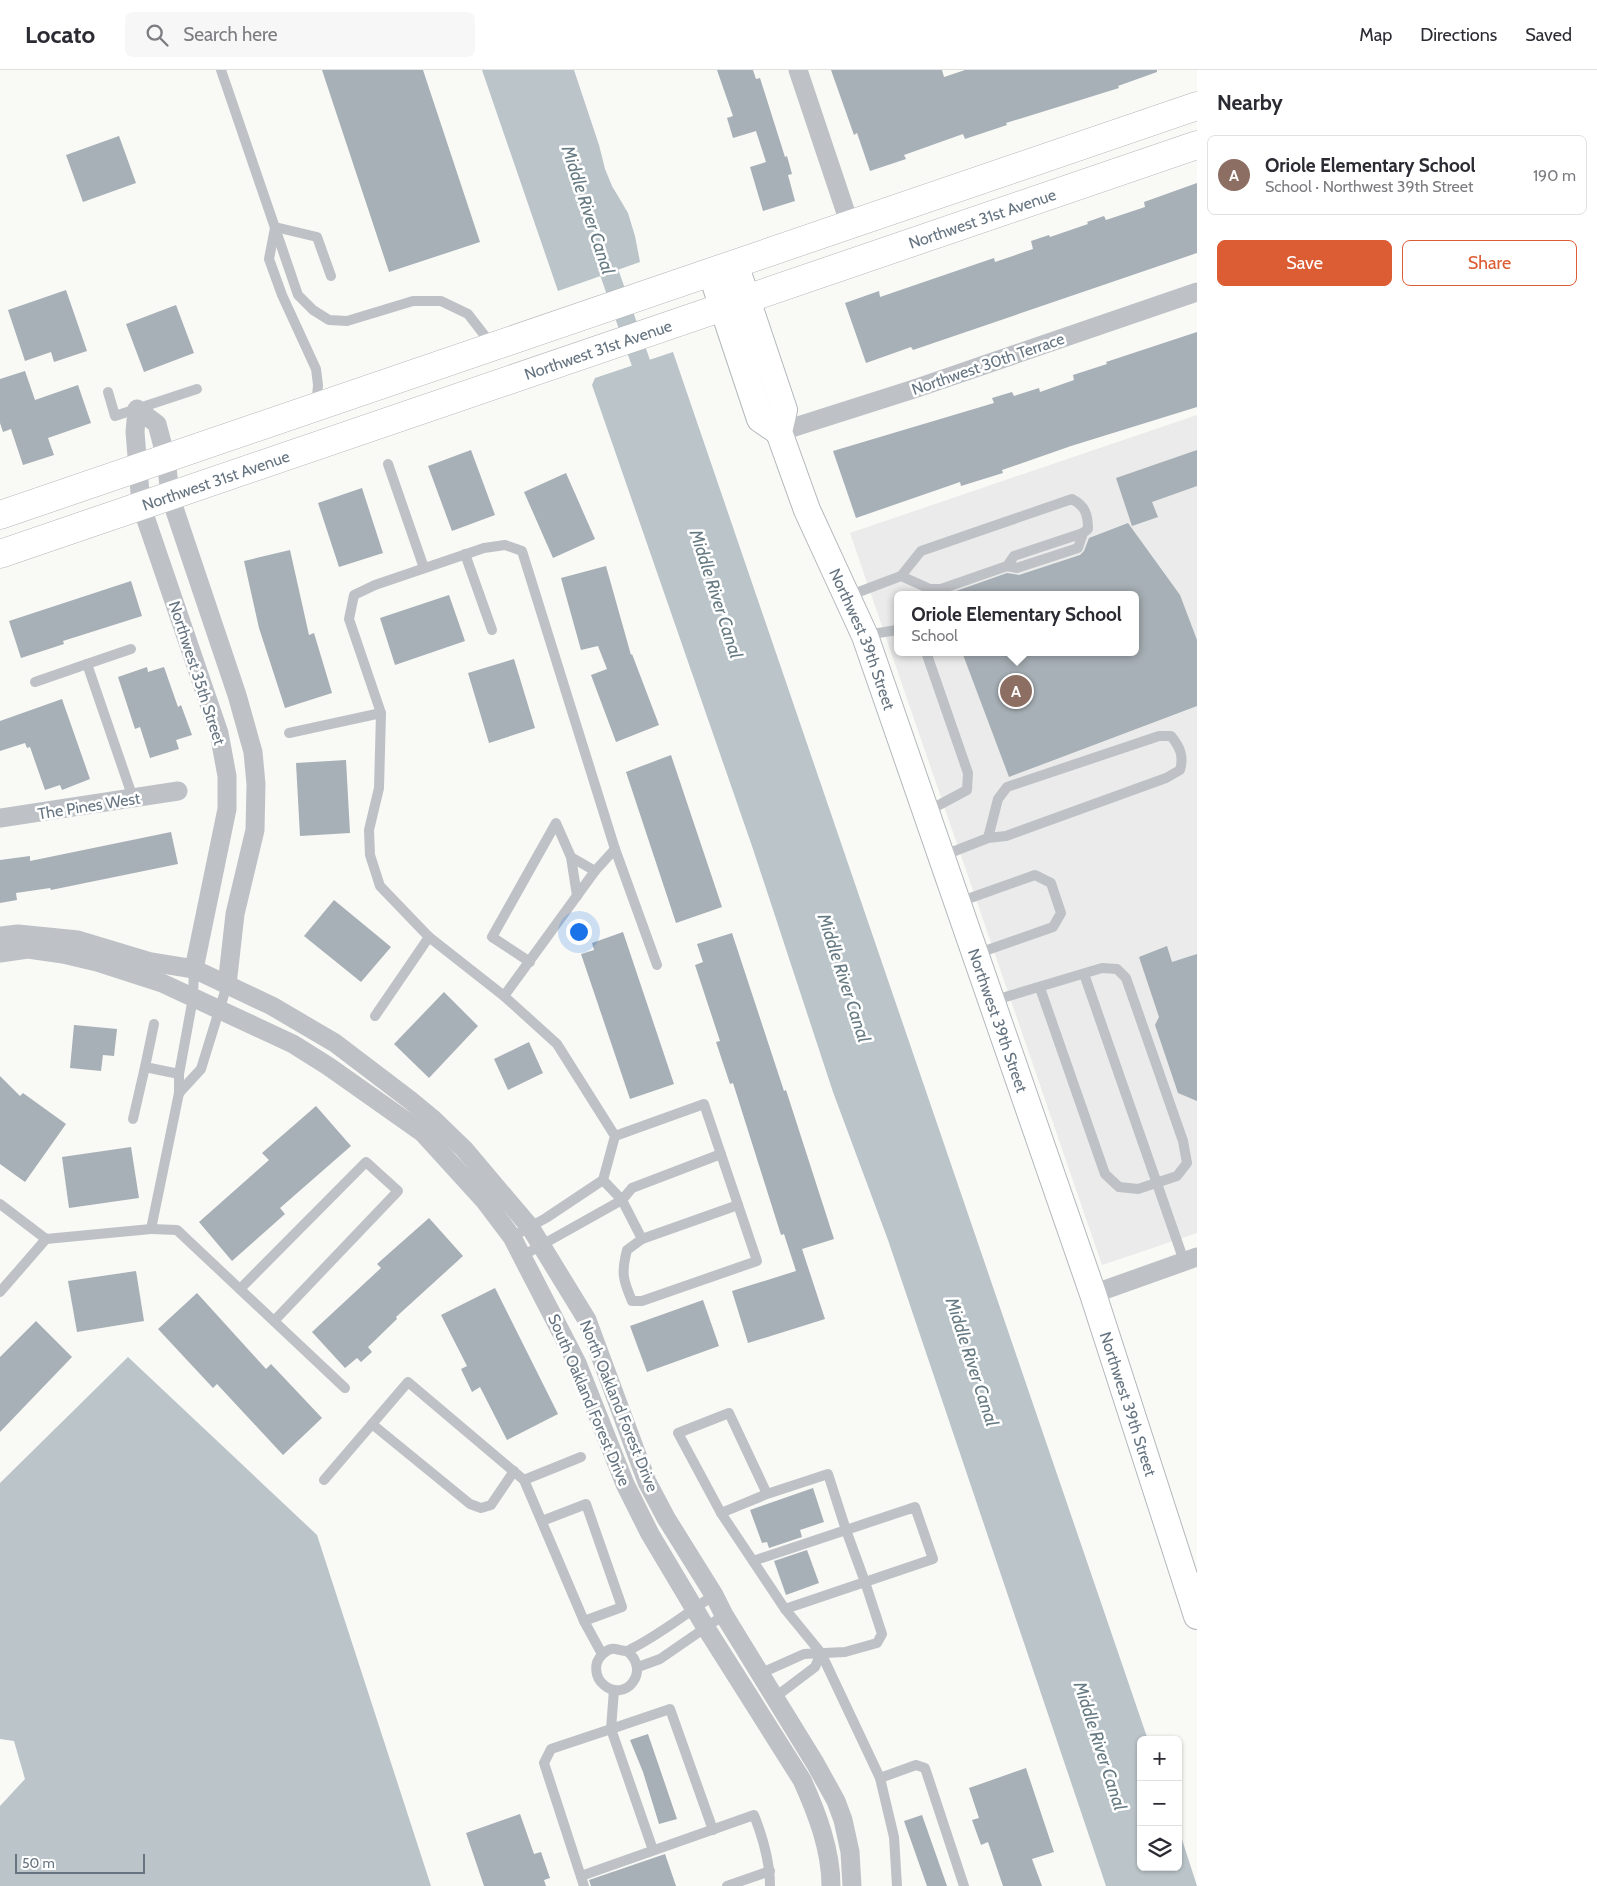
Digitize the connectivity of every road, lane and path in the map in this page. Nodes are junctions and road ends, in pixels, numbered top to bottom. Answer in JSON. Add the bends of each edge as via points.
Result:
{"nodes":[{"id":1,"x":221,"y":70,"type":"edge"},
{"id":2,"x":798,"y":70,"type":"edge"},
{"id":3,"x":1197,"y":106,"type":"edge"},
{"id":4,"x":1197,"y":145,"type":"edge"},
{"id":5,"x":850,"y":225,"type":"junction"},
{"id":6,"x":275,"y":227,"type":"junction"},
{"id":7,"x":723,"y":268,"type":"junction"},
{"id":8,"x":331,"y":276,"type":"dead end"},
{"id":9,"x":1197,"y":292,"type":"edge"},
{"id":10,"x":734,"y":303,"type":"junction"},
{"id":11,"x":493,"y":347,"type":"junction"},
{"id":12,"x":197,"y":389,"type":"dead end"},
{"id":13,"x":108,"y":392,"type":"dead end"},
{"id":14,"x":313,"y":408,"type":"junction"},
{"id":15,"x":137,"y":409,"type":"junction"},
{"id":16,"x":779,"y":432,"type":"junction"},
{"id":17,"x":166,"y":458,"type":"junction"},
{"id":18,"x":388,"y":464,"type":"dead end"},
{"id":19,"x":137,"y":468,"type":"junction"},
{"id":20,"x":170,"y":496,"type":"junction"},
{"id":21,"x":141,"y":505,"type":"junction"},
{"id":22,"x":0,"y":515,"type":"edge"},
{"id":23,"x":0,"y":554,"type":"edge"},
{"id":24,"x":465,"y":554,"type":"junction"},
{"id":25,"x":424,"y":568,"type":"junction"},
{"id":26,"x":901,"y":576,"type":"junction"},
{"id":27,"x":847,"y":596,"type":"junction"},
{"id":28,"x":492,"y":630,"type":"dead end"},
{"id":29,"x":894,"y":631,"type":"edge"},
{"id":30,"x":865,"y":636,"type":"junction"},
{"id":31,"x":131,"y":649,"type":"dead end"},
{"id":32,"x":927,"y":656,"type":"edge"},
{"id":33,"x":87,"y":664,"type":"junction"},
{"id":34,"x":35,"y":682,"type":"dead end"},
{"id":35,"x":381,"y":713,"type":"junction"},
{"id":36,"x":289,"y":733,"type":"dead end"},
{"id":37,"x":178,"y":791,"type":"dead end"},
{"id":38,"x":133,"y":798,"type":"junction"},
{"id":39,"x":926,"y":812,"type":"junction"},
{"id":40,"x":0,"y":818,"type":"edge"},
{"id":41,"x":988,"y":838,"type":"junction"},
{"id":42,"x":616,"y":849,"type":"junction"},
{"id":43,"x":941,"y":856,"type":"junction"},
{"id":44,"x":572,"y":857,"type":"junction"},
{"id":45,"x":595,"y":872,"type":"junction"},
{"id":46,"x":577,"y":896,"type":"junction"},
{"id":47,"x":957,"y":902,"type":"junction"},
{"id":48,"x":0,"y":936,"type":"edge"},
{"id":49,"x":429,"y":937,"type":"junction"},
{"id":50,"x":0,"y":953,"type":"edge"},
{"id":51,"x":975,"y":954,"type":"junction"},
{"id":52,"x":530,"y":962,"type":"junction"},
{"id":53,"x":657,"y":965,"type":"dead end"},
{"id":54,"x":194,"y":970,"type":"junction"},
{"id":55,"x":1084,"y":974,"type":"junction"},
{"id":56,"x":227,"y":984,"type":"junction"},
{"id":57,"x":1040,"y":988,"type":"junction"},
{"id":58,"x":504,"y":996,"type":"junction"},
{"id":59,"x":193,"y":998,"type":"junction"},
{"id":60,"x":991,"y":1001,"type":"junction"},
{"id":61,"x":220,"y":1010,"type":"junction"},
{"id":62,"x":375,"y":1016,"type":"dead end"},
{"id":63,"x":154,"y":1024,"type":"dead end"},
{"id":64,"x":145,"y":1067,"type":"junction"},
{"id":65,"x":179,"y":1074,"type":"junction"},
{"id":66,"x":180,"y":1093,"type":"junction"},
{"id":67,"x":133,"y":1119,"type":"dead end"},
{"id":68,"x":614,"y":1136,"type":"junction"},
{"id":69,"x":721,"y":1154,"type":"junction"},
{"id":70,"x":603,"y":1180,"type":"junction"},
{"id":71,"x":1158,"y":1183,"type":"junction"},
{"id":72,"x":622,"y":1200,"type":"junction"},
{"id":73,"x":0,"y":1204,"type":"edge"},
{"id":74,"x":738,"y":1205,"type":"junction"},
{"id":75,"x":530,"y":1227,"type":"junction"},
{"id":76,"x":151,"y":1229,"type":"junction"},
{"id":77,"x":512,"y":1237,"type":"junction"},
{"id":78,"x":46,"y":1239,"type":"junction"},
{"id":79,"x":642,"y":1239,"type":"junction"},
{"id":80,"x":542,"y":1244,"type":"junction"},
{"id":81,"x":522,"y":1256,"type":"junction"},
{"id":82,"x":1190,"y":1259,"type":"edge"},
{"id":83,"x":240,"y":1289,"type":"junction"},
{"id":84,"x":0,"y":1292,"type":"edge"},
{"id":85,"x":1093,"y":1294,"type":"junction"},
{"id":86,"x":274,"y":1321,"type":"junction"},
{"id":87,"x":345,"y":1388,"type":"dead end"},
{"id":88,"x":372,"y":1424,"type":"junction"},
{"id":89,"x":581,"y":1457,"type":"dead end"},
{"id":90,"x":514,"y":1471,"type":"junction"},
{"id":91,"x":324,"y":1480,"type":"dead end"},
{"id":92,"x":524,"y":1480,"type":"junction"},
{"id":93,"x":767,"y":1494,"type":"junction"},
{"id":94,"x":721,"y":1513,"type":"junction"},
{"id":95,"x":542,"y":1520,"type":"junction"},
{"id":96,"x":846,"y":1530,"type":"junction"},
{"id":97,"x":753,"y":1561,"type":"junction"},
{"id":98,"x":864,"y":1582,"type":"junction"},
{"id":99,"x":714,"y":1595,"type":"junction"},
{"id":100,"x":695,"y":1608,"type":"junction"},
{"id":101,"x":785,"y":1609,"type":"junction"},
{"id":102,"x":724,"y":1615,"type":"junction"},
{"id":103,"x":1197,"y":1616,"type":"edge"},
{"id":104,"x":584,"y":1621,"type":"junction"},
{"id":105,"x":706,"y":1628,"type":"junction"},
{"id":106,"x":627,"y":1651,"type":"junction"},
{"id":107,"x":820,"y":1653,"type":"junction"},
{"id":108,"x":602,"y":1654,"type":"junction"},
{"id":109,"x":638,"y":1667,"type":"junction"},
{"id":110,"x":759,"y":1674,"type":"junction"},
{"id":111,"x":614,"y":1690,"type":"junction"},
{"id":112,"x":774,"y":1698,"type":"junction"},
{"id":113,"x":611,"y":1729,"type":"junction"},
{"id":114,"x":880,"y":1778,"type":"junction"},
{"id":115,"x":713,"y":1830,"type":"junction"},
{"id":116,"x":653,"y":1850,"type":"junction"},
{"id":117,"x":770,"y":1871,"type":"junction"},
{"id":118,"x":582,"y":1881,"type":"edge"},
{"id":119,"x":727,"y":1886,"type":"edge"},
{"id":120,"x":770,"y":1886,"type":"edge"},
{"id":121,"x":831,"y":1886,"type":"edge"},
{"id":122,"x":852,"y":1886,"type":"edge"},
{"id":123,"x":897,"y":1886,"type":"edge"},
{"id":124,"x":964,"y":1886,"type":"edge"}],
"edges":[{"from":1,"to":6,"type":"lane"},
{"from":2,"to":5,"type":"street"},
{"from":3,"to":5,"type":"main road"},
{"from":4,"to":10,"type":"main road","name":"Northwest 31st Avenue"},
{"from":5,"to":7,"type":"main road"},
{"from":6,"to":8,"type":"lane","via":[[317,237]]},
{"from":6,"to":11,"type":"lane","via":[[298,295],[313,310],[330,320],[347,321],[412,301],[441,301],[468,314]]},
{"from":6,"to":14,"type":"lane","via":[[269,259],[316,369],[318,391]]},
{"from":7,"to":10,"type":"street"},
{"from":7,"to":11,"type":"main road"},
{"from":9,"to":16,"type":"street","name":"Northwest 30th Terrace"},
{"from":10,"to":16,"type":"street","via":[[760,418]]},
{"from":10,"to":20,"type":"main road","name":"Northwest 31st Avenue"},
{"from":11,"to":14,"type":"main road"},
{"from":12,"to":15,"type":"lane"},
{"from":13,"to":15,"type":"lane","via":[[115,416]]},
{"from":14,"to":17,"type":"main road"},
{"from":15,"to":17,"type":"street","via":[[157,424]]},
{"from":15,"to":19,"type":"street","name":"Northwest 35th Street"},
{"from":16,"to":27,"type":"street","name":"Northwest 39th Street","via":[[807,510]]},
{"from":17,"to":19,"type":"main road"},
{"from":17,"to":20,"type":"street"},
{"from":18,"to":25,"type":"lane"},
{"from":19,"to":21,"type":"street","name":"Northwest 35th Street"},
{"from":19,"to":22,"type":"main road"},
{"from":20,"to":21,"type":"main road","name":"Northwest 31st Avenue"},
{"from":20,"to":56,"type":"street","via":[[253,752],[254,830],[235,914]]},
{"from":21,"to":23,"type":"main road","name":"Northwest 31st Avenue"},
{"from":21,"to":54,"type":"street","name":"Northwest 35th Street","via":[[219,733],[227,776],[227,809]]},
{"from":24,"to":25,"type":"lane"},
{"from":24,"to":28,"type":"lane"},
{"from":24,"to":42,"type":"lane","via":[[505,544],[522,551]]},
{"from":25,"to":35,"type":"lane","via":[[354,595],[349,619]]},
{"from":26,"to":26,"type":"lane","via":[[930,589],[941,589],[1007,566],[1018,568],[1078,548],[1083,533],[1088,529],[1088,516],[1081,504],[1072,499],[921,551]]},
{"from":26,"to":27,"type":"lane"},
{"from":27,"to":30,"type":"street","name":"Northwest 39th Street"},
{"from":29,"to":30,"type":"lane"},
{"from":30,"to":39,"type":"street","name":"Northwest 39th Street"},
{"from":31,"to":33,"type":"lane"},
{"from":32,"to":39,"type":"lane","via":[[968,773],[967,790]]},
{"from":33,"to":34,"type":"lane"},
{"from":33,"to":38,"type":"lane"},
{"from":35,"to":36,"type":"lane"},
{"from":35,"to":49,"type":"lane","via":[[379,788],[369,830],[370,855],[380,886]]},
{"from":37,"to":38,"type":"street","name":"The Pines West"},
{"from":38,"to":40,"type":"street","name":"The Pines West"},
{"from":39,"to":43,"type":"street","name":"Northwest 39th Street"},
{"from":41,"to":41,"type":"lane","via":[[1006,836],[1166,778],[1180,770],[1183,761],[1180,747],[1171,736],[1159,736],[1006,787],[998,799]]},
{"from":41,"to":43,"type":"lane"},
{"from":42,"to":45,"type":"lane"},
{"from":42,"to":53,"type":"lane"},
{"from":43,"to":47,"type":"street","name":"Northwest 39th Street"},
{"from":44,"to":45,"type":"lane"},
{"from":44,"to":46,"type":"lane"},
{"from":44,"to":52,"type":"lane","via":[[556,823],[492,937]]},
{"from":45,"to":46,"type":"lane"},
{"from":46,"to":52,"type":"lane"},
{"from":47,"to":51,"type":"street","name":"Northwest 39th Street"},
{"from":47,"to":51,"type":"lane","via":[[1035,875],[1051,883],[1061,913],[1053,926]]},
{"from":48,"to":54,"type":"street","via":[[18,934],[78,940],[151,962]]},
{"from":49,"to":58,"type":"lane"},
{"from":49,"to":62,"type":"lane"},
{"from":50,"to":59,"type":"street","name":"South Oakland Forest Drive","via":[[28,949],[63,954],[162,983]]},
{"from":51,"to":60,"type":"street","name":"Northwest 39th Street"},
{"from":52,"to":58,"type":"lane"},
{"from":54,"to":56,"type":"street","name":"North Oakland Forest Drive"},
{"from":54,"to":59,"type":"lane"},
{"from":55,"to":57,"type":"lane"},
{"from":55,"to":71,"type":"lane"},
{"from":55,"to":71,"type":"lane","via":[[1102,968],[1117,969],[1126,978],[1184,1140],[1187,1163],[1178,1176]]},
{"from":56,"to":61,"type":"lane"},
{"from":56,"to":75,"type":"street","name":"North Oakland Forest Drive","via":[[335,1043],[410,1100],[464,1149]]},
{"from":57,"to":60,"type":"lane"},
{"from":57,"to":71,"type":"lane","via":[[1105,1174],[1119,1188],[1138,1189]]},
{"from":58,"to":68,"type":"lane","via":[[557,1044]]},
{"from":59,"to":61,"type":"street","name":"South Oakland Forest Drive"},
{"from":59,"to":65,"type":"lane"},
{"from":60,"to":85,"type":"street","name":"Northwest 39th Street"},
{"from":61,"to":66,"type":"lane","via":[[201,1069]]},
{"from":61,"to":77,"type":"street","name":"South Oakland Forest Drive","via":[[293,1044],[423,1134],[484,1200]]},
{"from":63,"to":64,"type":"lane"},
{"from":64,"to":65,"type":"lane"},
{"from":64,"to":67,"type":"lane"},
{"from":65,"to":66,"type":"lane"},
{"from":66,"to":76,"type":"lane"},
{"from":68,"to":69,"type":"lane","via":[[704,1104]]},
{"from":68,"to":70,"type":"lane"},
{"from":69,"to":72,"type":"lane","via":[[632,1188]]},
{"from":69,"to":74,"type":"lane"},
{"from":70,"to":72,"type":"lane"},
{"from":70,"to":75,"type":"lane"},
{"from":71,"to":82,"type":"lane"},
{"from":72,"to":79,"type":"lane"},
{"from":72,"to":80,"type":"lane"},
{"from":73,"to":78,"type":"lane"},
{"from":74,"to":79,"type":"lane"},
{"from":74,"to":79,"type":"lane","via":[[757,1261],[642,1301],[632,1301],[622,1269],[627,1250]]},
{"from":75,"to":77,"type":"lane"},
{"from":75,"to":80,"type":"street","name":"North Oakland Forest Drive"},
{"from":76,"to":78,"type":"lane"},
{"from":76,"to":83,"type":"lane","via":[[177,1230]]},
{"from":77,"to":81,"type":"street","name":"South Oakland Forest Drive"},
{"from":78,"to":84,"type":"lane"},
{"from":80,"to":81,"type":"lane"},
{"from":80,"to":99,"type":"street","name":"North Oakland Forest Drive","via":[[587,1320],[648,1482],[666,1518]]},
{"from":81,"to":100,"type":"street","name":"South Oakland Forest Drive","via":[[577,1363],[625,1484],[650,1534]]},
{"from":82,"to":85,"type":"street"},
{"from":83,"to":86,"type":"lane"},
{"from":83,"to":86,"type":"lane","via":[[366,1162],[398,1190]]},
{"from":85,"to":103,"type":"street","name":"Northwest 39th Street"},
{"from":86,"to":87,"type":"lane"},
{"from":88,"to":90,"type":"lane","via":[[470,1504],[481,1508],[491,1505]]},
{"from":88,"to":90,"type":"lane","via":[[408,1382]]},
{"from":88,"to":91,"type":"lane"},
{"from":89,"to":92,"type":"lane"},
{"from":90,"to":92,"type":"lane"},
{"from":92,"to":95,"type":"lane"},
{"from":93,"to":94,"type":"lane"},
{"from":93,"to":94,"type":"lane","via":[[730,1413],[678,1433]]},
{"from":93,"to":96,"type":"lane","via":[[828,1474]]},
{"from":94,"to":97,"type":"lane"},
{"from":95,"to":104,"type":"lane"},
{"from":95,"to":104,"type":"lane","via":[[586,1504],[622,1607]]},
{"from":96,"to":97,"type":"lane"},
{"from":96,"to":98,"type":"lane"},
{"from":96,"to":98,"type":"lane","via":[[915,1507],[933,1559]]},
{"from":97,"to":101,"type":"lane"},
{"from":98,"to":101,"type":"lane"},
{"from":98,"to":107,"type":"lane","via":[[882,1634],[877,1643],[845,1652]]},
{"from":99,"to":100,"type":"lane"},
{"from":99,"to":102,"type":"street","name":"North Oakland Forest Drive"},
{"from":100,"to":105,"type":"street","name":"South Oakland Forest Drive"},
{"from":100,"to":106,"type":"lane"},
{"from":101,"to":107,"type":"lane"},
{"from":102,"to":105,"type":"lane"},
{"from":102,"to":110,"type":"street","name":"North Oakland Forest Drive"},
{"from":104,"to":108,"type":"lane"},
{"from":105,"to":109,"type":"lane","via":[[660,1659]]},
{"from":105,"to":121,"type":"street","name":"South Oakland Forest Drive","via":[[802,1780],[825,1841]]},
{"from":106,"to":108,"type":"lane","via":[[614,1648]]},
{"from":106,"to":109,"type":"lane"},
{"from":107,"to":110,"type":"lane","via":[[804,1654]]},
{"from":107,"to":112,"type":"lane","via":[[815,1667]]},
{"from":107,"to":114,"type":"lane"},
{"from":108,"to":111,"type":"lane","via":[[596,1672],[602,1684]]},
{"from":109,"to":111,"type":"lane","via":[[631,1684]]},
{"from":110,"to":112,"type":"street","name":"North Oakland Forest Drive"},
{"from":111,"to":113,"type":"lane"},
{"from":112,"to":122,"type":"street","name":"North Oakland Forest Drive","via":[[836,1800],[850,1852]]},
{"from":113,"to":115,"type":"lane","via":[[670,1709]]},
{"from":113,"to":116,"type":"lane"},
{"from":113,"to":118,"type":"lane","via":[[551,1749],[544,1763]]},
{"from":114,"to":123,"type":"lane","via":[[894,1837]]},
{"from":114,"to":124,"type":"lane","via":[[916,1765],[925,1768]]},
{"from":115,"to":116,"type":"lane"},
{"from":115,"to":117,"type":"lane","via":[[754,1815]]},
{"from":116,"to":118,"type":"lane"},
{"from":117,"to":119,"type":"lane"},
{"from":117,"to":120,"type":"lane"}]}
